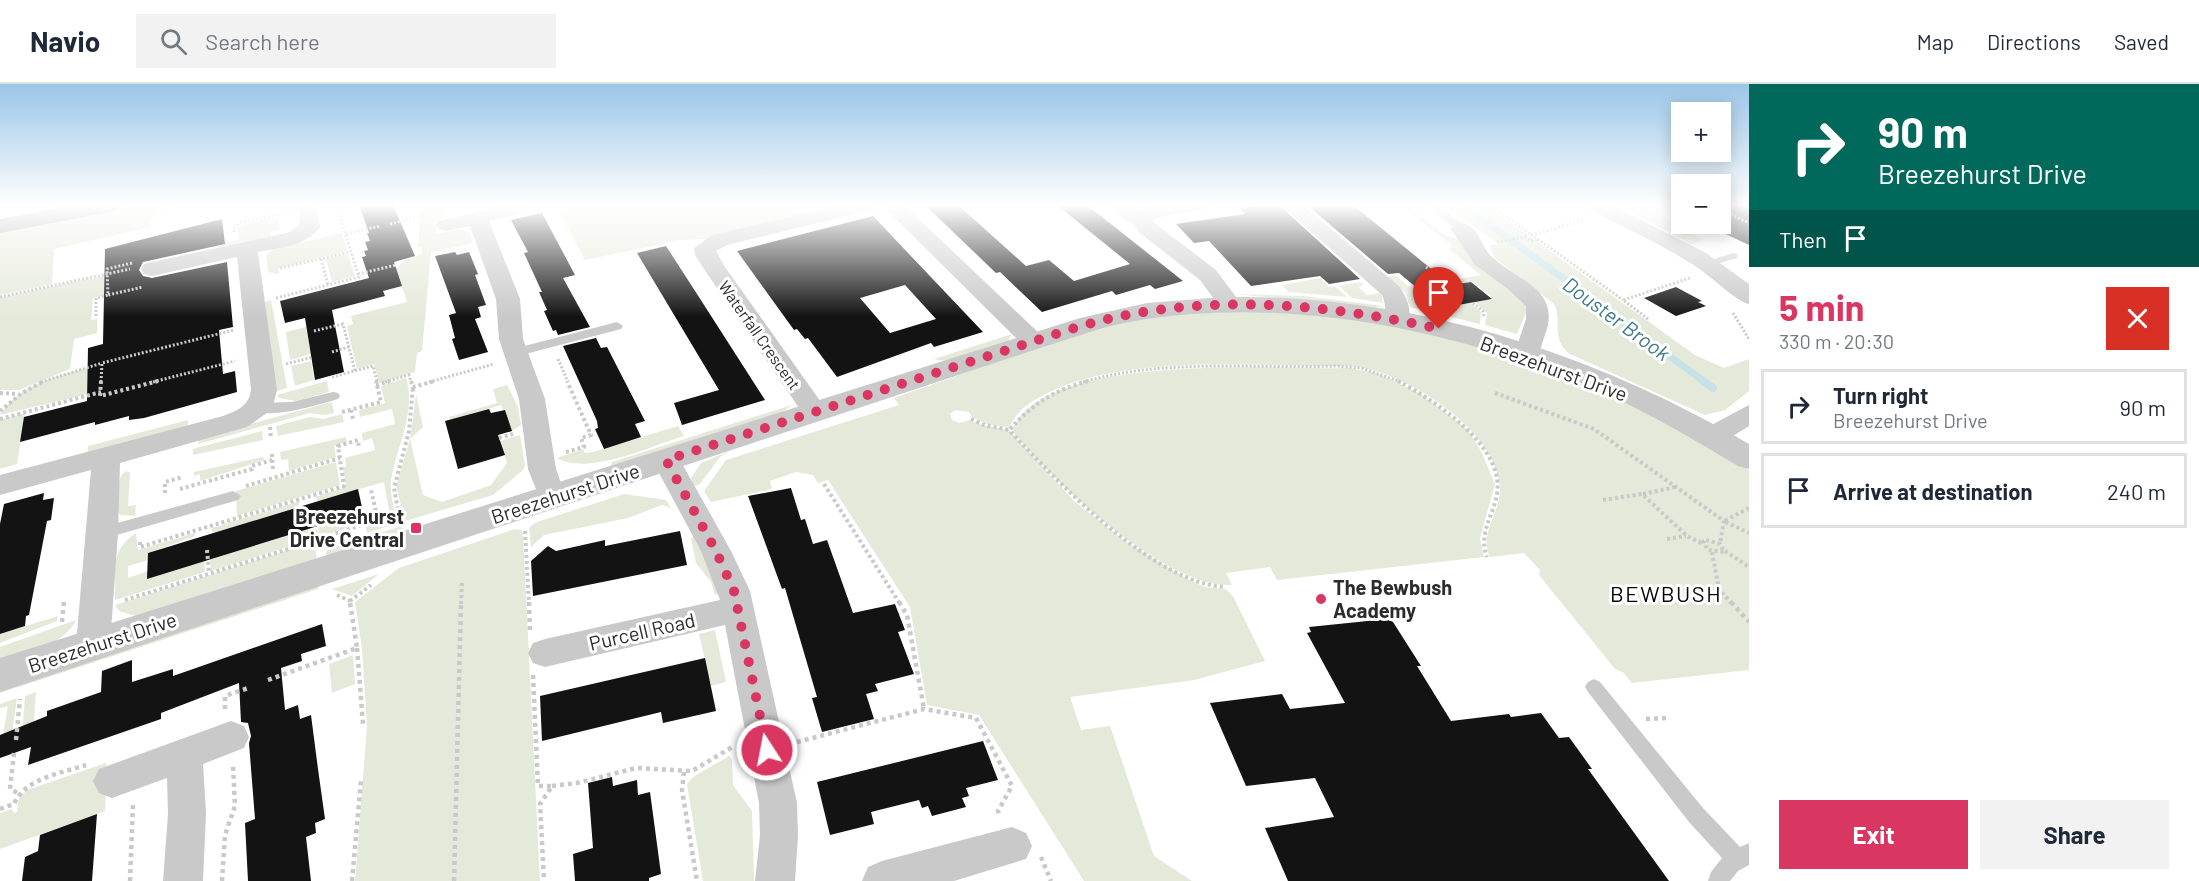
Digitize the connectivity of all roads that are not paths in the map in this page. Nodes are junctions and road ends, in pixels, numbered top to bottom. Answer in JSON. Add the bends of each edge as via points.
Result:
{"nodes":[{"id":1,"x":257,"y":242,"type":"edge"},
{"id":2,"x":486,"y":242,"type":"edge"},
{"id":3,"x":716,"y":242,"type":"edge"},
{"id":4,"x":935,"y":242,"type":"edge"},
{"id":5,"x":1164,"y":242,"type":"edge"},
{"id":6,"x":1334,"y":242,"type":"edge"},
{"id":7,"x":1474,"y":242,"type":"edge"},
{"id":8,"x":1656,"y":242,"type":"edge"},
{"id":9,"x":241,"y":244,"type":"junction"},
{"id":10,"x":1733,"y":256,"type":"dead end"},
{"id":11,"x":146,"y":265,"type":"road end"},
{"id":12,"x":1701,"y":270,"type":"junction"},
{"id":13,"x":1749,"y":297,"type":"edge"},
{"id":14,"x":1230,"y":305,"type":"junction"},
{"id":15,"x":1398,"y":320,"type":"junction"},
{"id":16,"x":617,"y":326,"type":"dead end"},
{"id":17,"x":1033,"y":341,"type":"junction"},
{"id":18,"x":514,"y":353,"type":"junction"},
{"id":19,"x":1526,"y":355,"type":"junction"},
{"id":20,"x":333,"y":396,"type":"dead end"},
{"id":21,"x":264,"y":410,"type":"junction"},
{"id":22,"x":815,"y":412,"type":"junction"},
{"id":23,"x":1749,"y":414,"type":"edge"},
{"id":24,"x":1712,"y":436,"type":"junction"},
{"id":25,"x":106,"y":457,"type":"junction"},
{"id":26,"x":1749,"y":458,"type":"edge"},
{"id":27,"x":666,"y":460,"type":"junction"},
{"id":28,"x":0,"y":485,"type":"edge"},
{"id":29,"x":239,"y":491,"type":"road end"},
{"id":30,"x":552,"y":497,"type":"junction"},
{"id":31,"x":103,"y":533,"type":"junction"},
{"id":32,"x":739,"y":609,"type":"junction"},
{"id":33,"x":93,"y":645,"type":"junction"},
{"id":34,"x":536,"y":651,"type":"road end"},
{"id":35,"x":10,"y":685,"type":"edge"},
{"id":36,"x":1594,"y":687,"type":"dead end"},
{"id":37,"x":231,"y":737,"type":"road end"},
{"id":38,"x":184,"y":754,"type":"junction"},
{"id":39,"x":112,"y":781,"type":"road end"},
{"id":40,"x":1012,"y":846,"type":"road end"},
{"id":41,"x":1743,"y":856,"type":"edge"},
{"id":42,"x":1718,"y":879,"type":"dead end"},
{"id":43,"x":183,"y":881,"type":"edge"},
{"id":44,"x":775,"y":881,"type":"edge"},
{"id":45,"x":882,"y":881,"type":"edge"}],
"edges":[{"from":1,"to":9,"type":"street"},
{"from":2,"to":18,"type":"street","via":[[508,300]]},
{"from":3,"to":22,"type":"street","name":"Waterfall Crescent","via":[[705,248],[706,255]]},
{"from":4,"to":17,"type":"street"},
{"from":5,"to":14,"type":"street","via":[[1212,279]]},
{"from":6,"to":15,"type":"street","via":[[1392,292]]},
{"from":7,"to":19,"type":"street","via":[[1482,259],[1537,306],[1538,318]]},
{"from":8,"to":12,"type":"street"},
{"from":9,"to":11,"type":"street"},
{"from":9,"to":21,"type":"street"},
{"from":10,"to":12,"type":"lane"},
{"from":12,"to":13,"type":"street","via":[[1736,284]]},
{"from":14,"to":15,"type":"street","name":"Breezehurst Drive","via":[[1320,308]]},
{"from":14,"to":17,"type":"street","name":"Breezehurst Drive","via":[[1128,314]]},
{"from":15,"to":19,"type":"street","name":"Breezehurst Drive"},
{"from":16,"to":18,"type":"lane"},
{"from":17,"to":22,"type":"street","name":"Breezehurst Drive"},
{"from":18,"to":30,"type":"street","via":[[532,399],[542,470]]},
{"from":19,"to":24,"type":"street","name":"Breezehurst Drive","via":[[1588,377]]},
{"from":20,"to":21,"type":"lane"},
{"from":21,"to":25,"type":"street","via":[[232,423]]},
{"from":22,"to":27,"type":"street","name":"Breezehurst Drive"},
{"from":23,"to":24,"type":"street"},
{"from":24,"to":26,"type":"street","name":"Breezehurst Drive"},
{"from":25,"to":28,"type":"street"},
{"from":25,"to":31,"type":"street"},
{"from":27,"to":30,"type":"street","name":"Breezehurst Drive"},
{"from":27,"to":32,"type":"street","via":[[720,559]]},
{"from":29,"to":31,"type":"lane"},
{"from":30,"to":33,"type":"street","name":"Breezehurst Drive"},
{"from":31,"to":33,"type":"street"},
{"from":32,"to":34,"type":"street","name":"Purcell Road"},
{"from":32,"to":44,"type":"street","via":[[751,747],[779,820]]},
{"from":33,"to":35,"type":"street","name":"Breezehurst Drive"},
{"from":36,"to":41,"type":"lane","via":[[1696,815]]},
{"from":37,"to":38,"type":"street"},
{"from":38,"to":39,"type":"street"},
{"from":38,"to":43,"type":"street","via":[[187,833]]},
{"from":40,"to":45,"type":"street"},
{"from":41,"to":42,"type":"lane"}]}
